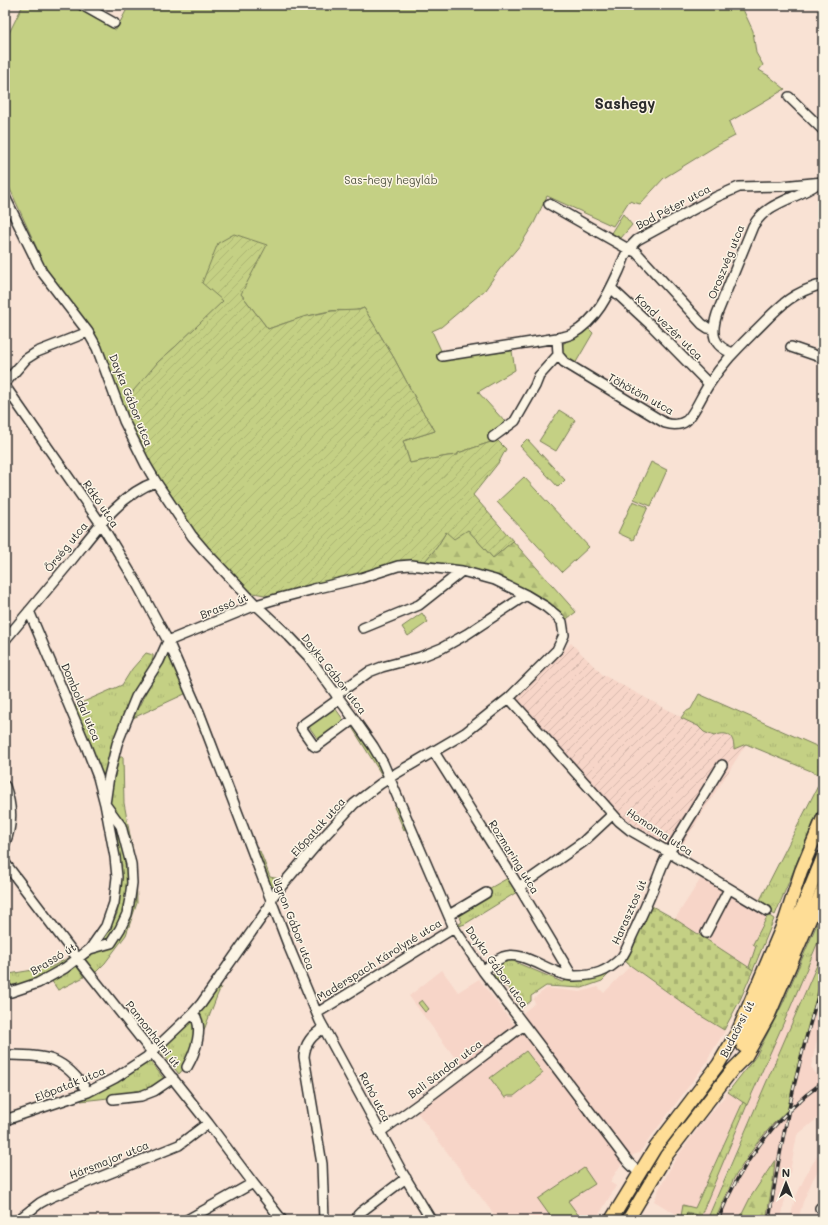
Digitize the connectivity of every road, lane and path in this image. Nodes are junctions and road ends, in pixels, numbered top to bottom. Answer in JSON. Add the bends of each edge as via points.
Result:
{"nodes":[{"id":1,"x":82,"y":5,"type":"edge"},
{"id":2,"x":114,"y":23,"type":"dead end"},
{"id":3,"x":789,"y":97,"type":"dead end"},
{"id":4,"x":823,"y":130,"type":"edge"},
{"id":5,"x":821,"y":182,"type":"edge"},
{"id":6,"x":5,"y":197,"type":"edge"},
{"id":7,"x":549,"y":204,"type":"dead end"},
{"id":8,"x":628,"y":250,"type":"junction"},
{"id":9,"x":823,"y":284,"type":"edge"},
{"id":10,"x":611,"y":288,"type":"junction"},
{"id":11,"x":713,"y":329,"type":"junction"},
{"id":12,"x":88,"y":332,"type":"junction"},
{"id":13,"x":557,"y":338,"type":"junction"},
{"id":14,"x":791,"y":347,"type":"dead end"},
{"id":15,"x":733,"y":352,"type":"junction"},
{"id":16,"x":558,"y":355,"type":"junction"},
{"id":17,"x":442,"y":356,"type":"dead end"},
{"id":18,"x":823,"y":358,"type":"edge"},
{"id":19,"x":709,"y":384,"type":"junction"},
{"id":20,"x":5,"y":385,"type":"edge"},
{"id":21,"x":493,"y":437,"type":"dead end"},
{"id":22,"x":156,"y":482,"type":"junction"},
{"id":23,"x":101,"y":524,"type":"junction"},
{"id":24,"x":462,"y":571,"type":"junction"},
{"id":25,"x":526,"y":596,"type":"junction"},
{"id":26,"x":256,"y":605,"type":"junction"},
{"id":27,"x":29,"y":611,"type":"junction"},
{"id":28,"x":363,"y":628,"type":"dead end"},
{"id":29,"x":5,"y":640,"type":"edge"},
{"id":30,"x":168,"y":641,"type":"junction"},
{"id":31,"x":556,"y":650,"type":"joint"},
{"id":32,"x":338,"y":697,"type":"junction"},
{"id":33,"x":509,"y":698,"type":"junction"},
{"id":34,"x":354,"y":719,"type":"junction"},
{"id":35,"x":434,"y":752,"type":"junction"},
{"id":36,"x":722,"y":765,"type":"dead end"},
{"id":37,"x":389,"y":778,"type":"junction"},
{"id":38,"x":5,"y":786,"type":"edge"},
{"id":39,"x":105,"y":804,"type":"junction"},
{"id":40,"x":613,"y":814,"type":"junction"},
{"id":41,"x":823,"y":818,"type":"edge"},
{"id":42,"x":823,"y":834,"type":"edge"},
{"id":43,"x":5,"y":843,"type":"edge"},
{"id":44,"x":669,"y":853,"type":"junction"},
{"id":45,"x":823,"y":857,"type":"edge"},
{"id":46,"x":5,"y":864,"type":"edge"},
{"id":47,"x":519,"y":887,"type":"junction"},
{"id":48,"x":730,"y":889,"type":"junction"},
{"id":49,"x":823,"y":889,"type":"edge"},
{"id":50,"x":486,"y":893,"type":"dead end"},
{"id":51,"x":272,"y":900,"type":"junction"},
{"id":52,"x":792,"y":901,"type":"junction"},
{"id":53,"x":767,"y":911,"type":"dead end"},
{"id":54,"x":449,"y":915,"type":"junction"},
{"id":55,"x":454,"y":928,"type":"junction"},
{"id":56,"x":706,"y":933,"type":"dead end"},
{"id":57,"x":90,"y":949,"type":"junction"},
{"id":58,"x":78,"y":959,"type":"junction"},
{"id":59,"x":483,"y":970,"type":"junction"},
{"id":60,"x":572,"y":976,"type":"junction"},
{"id":61,"x":7,"y":991,"type":"edge"},
{"id":62,"x":193,"y":1013,"type":"junction"},
{"id":63,"x":317,"y":1013,"type":"junction"},
{"id":64,"x":524,"y":1025,"type":"junction"},
{"id":65,"x":324,"y":1028,"type":"junction"},
{"id":66,"x":152,"y":1052,"type":"junction"},
{"id":67,"x":5,"y":1055,"type":"edge"},
{"id":68,"x":187,"y":1067,"type":"dead end"},
{"id":69,"x":733,"y":1069,"type":"junction"},
{"id":70,"x":173,"y":1078,"type":"junction"},
{"id":71,"x":88,"y":1092,"type":"junction"},
{"id":72,"x":113,"y":1099,"type":"dead end"},
{"id":73,"x":5,"y":1120,"type":"edge"},
{"id":74,"x":208,"y":1123,"type":"junction"},
{"id":75,"x":380,"y":1132,"type":"junction"},
{"id":76,"x":639,"y":1173,"type":"junction"},
{"id":77,"x":406,"y":1178,"type":"junction"},
{"id":78,"x":253,"y":1183,"type":"junction"},
{"id":79,"x":18,"y":1220,"type":"edge"},
{"id":80,"x":187,"y":1220,"type":"edge"},
{"id":81,"x":282,"y":1220,"type":"edge"},
{"id":82,"x":324,"y":1220,"type":"edge"},
{"id":83,"x":357,"y":1220,"type":"edge"},
{"id":84,"x":431,"y":1220,"type":"edge"},
{"id":85,"x":612,"y":1220,"type":"edge"},
{"id":86,"x":628,"y":1220,"type":"edge"}],
"edges":[{"from":1,"to":2,"type":"street"},
{"from":3,"to":4,"type":"street"},
{"from":5,"to":8,"type":"street","name":"Bod Péter utca","via":[[739,187],[654,230],[637,240]]},
{"from":5,"to":11,"type":"street","name":"Oroszvég utca","via":[[769,209],[758,218],[748,236]]},
{"from":6,"to":12,"type":"street","name":"Dayka Gábor utca","via":[[42,272]]},
{"from":7,"to":8,"type":"street"},
{"from":8,"to":10,"type":"street","name":"Bod Péter utca"},
{"from":8,"to":11,"type":"street","via":[[640,255],[702,324]]},
{"from":9,"to":15,"type":"street","name":"Töhötöm utca","via":[[784,302]]},
{"from":10,"to":13,"type":"street","name":"Bod Péter utca","via":[[598,312],[586,324],[571,334]]},
{"from":10,"to":19,"type":"street","name":"Kond vezér utca"},
{"from":11,"to":15,"type":"street","via":[[721,347]]},
{"from":12,"to":20,"type":"street","via":[[37,352],[22,363]]},
{"from":12,"to":22,"type":"street","name":"Dayka Gábor utca","via":[[97,348],[130,433]]},
{"from":13,"to":16,"type":"street"},
{"from":13,"to":17,"type":"street","name":"Bod Péter utca"},
{"from":14,"to":18,"type":"street"},
{"from":15,"to":19,"type":"street","name":"Töhötöm utca"},
{"from":16,"to":19,"type":"street","name":"Töhötöm utca","via":[[580,372],[665,423],[674,425],[687,421]]},
{"from":16,"to":21,"type":"street","via":[[539,376],[536,386],[515,421]]},
{"from":20,"to":23,"type":"street","name":"Rákó utca"},
{"from":22,"to":23,"type":"street","name":"Őrség utca","via":[[132,495]]},
{"from":22,"to":26,"type":"street","name":"Dayka Gábor utca","via":[[192,536]]},
{"from":23,"to":27,"type":"street","name":"Őrség utca"},
{"from":23,"to":30,"type":"street","name":"Rákó utca"},
{"from":24,"to":25,"type":"street","name":"Brassó út","via":[[495,580]]},
{"from":24,"to":26,"type":"street","name":"Brassó út","via":[[421,565],[398,566]]},
{"from":24,"to":28,"type":"street","via":[[419,605]]},
{"from":25,"to":31,"type":"street","name":"Brassó út","via":[[546,607],[562,622],[564,635]]},
{"from":25,"to":32,"type":"street","via":[[442,648],[369,672]]},
{"from":26,"to":30,"type":"street","name":"Brassó út"},
{"from":26,"to":32,"type":"street","name":"Dayka Gábor utca","via":[[299,646]]},
{"from":27,"to":29,"type":"street","name":"Őrség utca"},
{"from":27,"to":39,"type":"street","name":"Domboldal utca","via":[[86,746]]},
{"from":30,"to":39,"type":"street","name":"Brassó út","via":[[136,697],[120,734]]},
{"from":30,"to":51,"type":"street","name":"Ugron Gábor utca","via":[[199,712]]},
{"from":31,"to":33,"type":"street","name":"Előpatak utca"},
{"from":32,"to":34,"type":"street","name":"Dayka Gábor utca"},
{"from":32,"to":34,"type":"street","via":[[301,728],[314,746]]},
{"from":33,"to":35,"type":"street","name":"Előpatak utca","via":[[465,733]]},
{"from":33,"to":40,"type":"street","name":"Homonna utca"},
{"from":34,"to":37,"type":"street","name":"Dayka Gábor utca","via":[[378,755]]},
{"from":35,"to":37,"type":"street","name":"Előpatak utca"},
{"from":35,"to":47,"type":"street","name":"Rozmaring utca"},
{"from":36,"to":44,"type":"street","name":"Harasztos út"},
{"from":37,"to":51,"type":"street","name":"Előpatak utca","via":[[354,804],[334,824]]},
{"from":37,"to":54,"type":"street","name":"Dayka Gábor utca"},
{"from":38,"to":43,"type":"street","via":[[12,815]]},
{"from":39,"to":57,"type":"street","name":"Brassó út","via":[[117,868],[116,889],[106,926]]},
{"from":39,"to":57,"type":"street","name":"Brassó út","via":[[121,826],[131,864],[132,883],[127,914],[111,943]]},
{"from":40,"to":44,"type":"street","name":"Homonna utca","via":[[630,830]]},
{"from":40,"to":47,"type":"street","via":[[583,842]]},
{"from":41,"to":52,"type":"main road","name":"Budaörsi út","via":[[801,871]]},
{"from":42,"to":52,"type":"main road"},
{"from":44,"to":48,"type":"street","name":"Homonna utca"},
{"from":44,"to":60,"type":"street","name":"Harasztos út","via":[[622,956],[605,971],[586,976]]},
{"from":45,"to":69,"type":"main road","name":"Budaörsi út"},
{"from":46,"to":58,"type":"street","name":"Pannonhalmi út"},
{"from":47,"to":60,"type":"street","name":"Rozmaring utca"},
{"from":48,"to":53,"type":"street","name":"Homonna utca"},
{"from":48,"to":56,"type":"street"},
{"from":49,"to":69,"type":"main road","name":"Budaörsi út","via":[[762,1027],[746,1056]]},
{"from":50,"to":54,"type":"street","name":"Maderspach Károlyné utca"},
{"from":51,"to":62,"type":"street","name":"Előpatak utca"},
{"from":51,"to":63,"type":"street","name":"Ugron Gábor utca"},
{"from":52,"to":76,"type":"main road","name":"Budaörsi út","via":[[749,1007],[728,1049]]},
{"from":54,"to":55,"type":"street","name":"Dayka Gábor utca"},
{"from":55,"to":59,"type":"street","name":"Dayka Gábor utca"},
{"from":55,"to":63,"type":"street","name":"Maderspach Károlyné utca"},
{"from":57,"to":58,"type":"street","name":"Brassó út"},
{"from":58,"to":61,"type":"street","name":"Brassó út","via":[[38,983]]},
{"from":58,"to":66,"type":"street","name":"Pannonhalmi út"},
{"from":59,"to":60,"type":"street","name":"Harasztos út","via":[[504,956],[513,955]]},
{"from":59,"to":64,"type":"street","name":"Dayka Gábor utca"},
{"from":62,"to":66,"type":"street","name":"Előpatak utca"},
{"from":62,"to":68,"type":"street","via":[[198,1020],[198,1038]]},
{"from":63,"to":65,"type":"street","name":"Ugron Gábor utca"},
{"from":64,"to":75,"type":"street","name":"Bali Sándor utca"},
{"from":64,"to":76,"type":"street","name":"Dayka Gábor utca"},
{"from":65,"to":75,"type":"street","name":"Rahó utca"},
{"from":65,"to":82,"type":"street","via":[[308,1041],[304,1057],[322,1164]]},
{"from":66,"to":70,"type":"street","name":"Pannonhalmi út"},
{"from":66,"to":71,"type":"street","name":"Előpatak utca","via":[[115,1078]]},
{"from":67,"to":71,"type":"street","via":[[42,1056],[58,1061],[73,1072]]},
{"from":69,"to":86,"type":"main road","name":"Budaörsi út","via":[[666,1156]]},
{"from":70,"to":72,"type":"street","via":[[141,1096]]},
{"from":70,"to":74,"type":"street","name":"Pannonhalmi út"},
{"from":71,"to":73,"type":"street","name":"Előpatak utca"},
{"from":74,"to":78,"type":"street","name":"Pannonhalmi út"},
{"from":74,"to":79,"type":"street","name":"Hársmajor utca","via":[[179,1145],[51,1197]]},
{"from":75,"to":77,"type":"street","name":"Rahó utca"},
{"from":76,"to":85,"type":"main road","name":"Budaörsi út"},
{"from":77,"to":83,"type":"street","via":[[361,1212]]},
{"from":77,"to":84,"type":"street","name":"Rahó utca"},
{"from":78,"to":80,"type":"street"},
{"from":78,"to":81,"type":"street","name":"Pannonhalmi út"}]}
